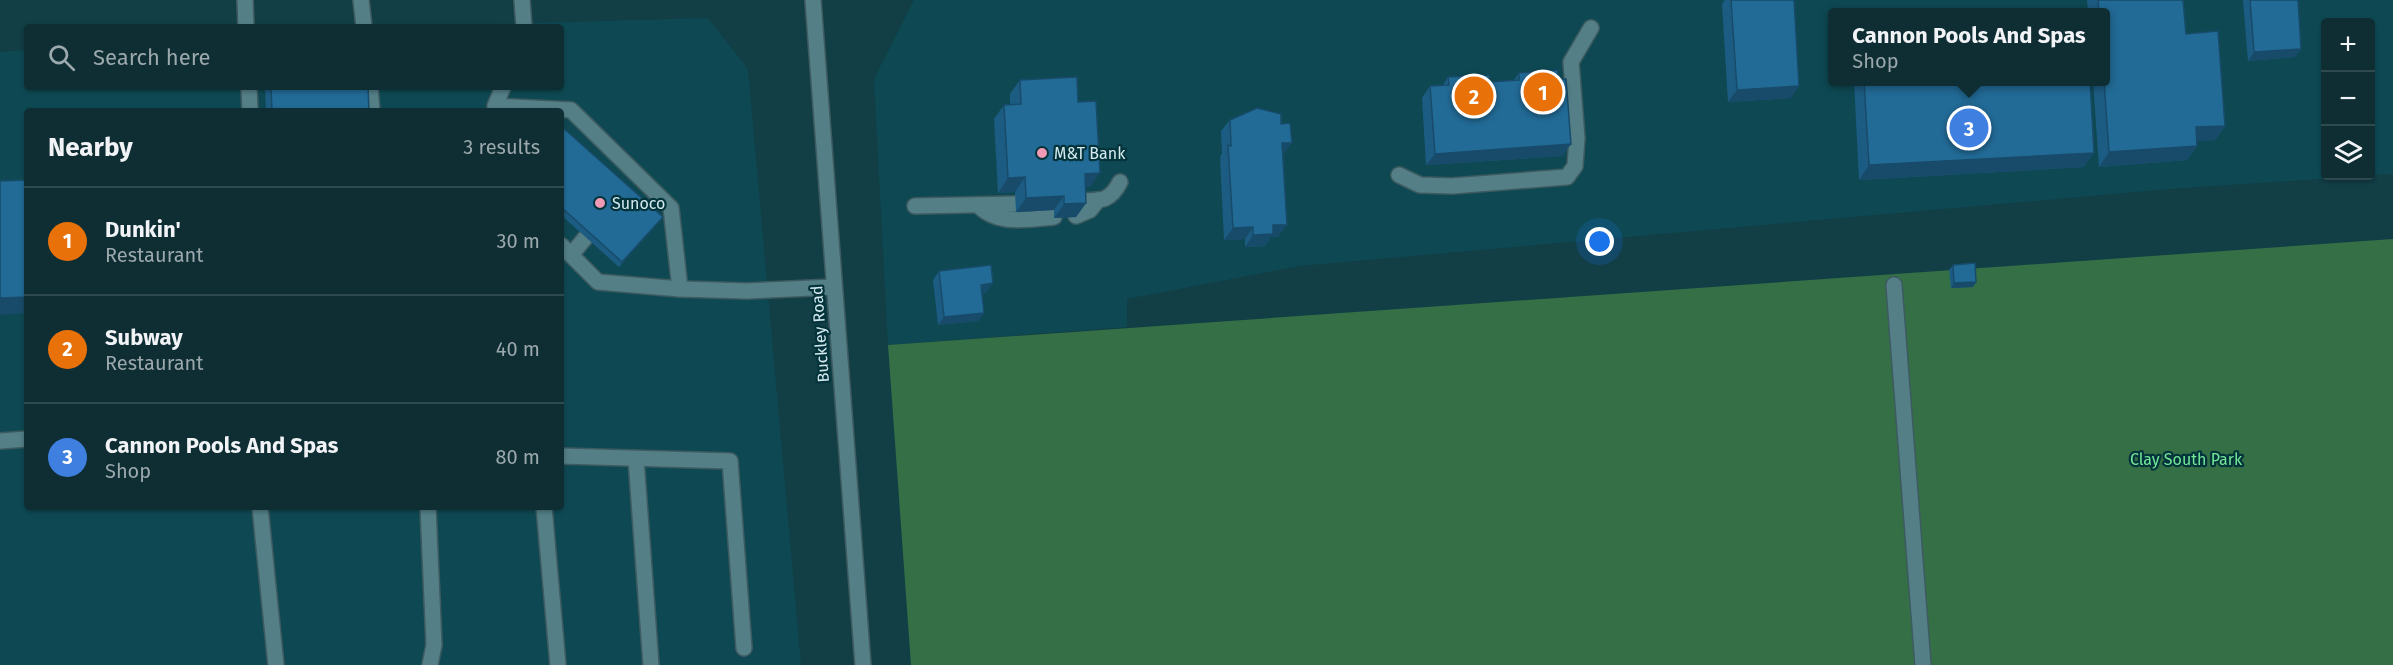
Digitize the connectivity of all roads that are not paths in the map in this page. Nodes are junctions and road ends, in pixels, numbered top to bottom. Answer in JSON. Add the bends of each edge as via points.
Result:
{"nodes":[{"id":1,"x":245,"y":0,"type":"edge"},
{"id":2,"x":361,"y":0,"type":"edge"},
{"id":3,"x":522,"y":0,"type":"edge"},
{"id":4,"x":813,"y":0,"type":"edge"},
{"id":5,"x":246,"y":24,"type":"edge"},
{"id":6,"x":364,"y":24,"type":"edge"},
{"id":7,"x":524,"y":24,"type":"edge"},
{"id":8,"x":1591,"y":28,"type":"dead end"},
{"id":9,"x":249,"y":90,"type":"edge"},
{"id":10,"x":370,"y":90,"type":"edge"},
{"id":11,"x":502,"y":90,"type":"edge"},
{"id":12,"x":250,"y":108,"type":"edge"},
{"id":13,"x":372,"y":108,"type":"edge"},
{"id":14,"x":495,"y":108,"type":"edge"},
{"id":15,"x":564,"y":110,"type":"edge"},
{"id":16,"x":1399,"y":175,"type":"dead end"},
{"id":17,"x":639,"y":176,"type":"junction"},
{"id":18,"x":1120,"y":182,"type":"dead end"},
{"id":19,"x":626,"y":192,"type":"edge"},
{"id":20,"x":1016,"y":204,"type":"edge"},
{"id":21,"x":978,"y":205,"type":"junction"},
{"id":22,"x":915,"y":206,"type":"dead end"},
{"id":23,"x":1076,"y":209,"type":"edge"},
{"id":24,"x":1054,"y":217,"type":"edge"},
{"id":25,"x":586,"y":237,"type":"edge"},
{"id":26,"x":566,"y":250,"type":"edge"},
{"id":27,"x":1894,"y":285,"type":"dead end"},
{"id":28,"x":834,"y":287,"type":"junction"},
{"id":29,"x":680,"y":289,"type":"junction"},
{"id":30,"x":24,"y":439,"type":"edge"},
{"id":31,"x":0,"y":441,"type":"edge"},
{"id":32,"x":564,"y":456,"type":"edge"},
{"id":33,"x":636,"y":459,"type":"junction"},
{"id":34,"x":260,"y":510,"type":"edge"},
{"id":35,"x":428,"y":510,"type":"edge"},
{"id":36,"x":544,"y":510,"type":"edge"},
{"id":37,"x":744,"y":648,"type":"dead end"},
{"id":38,"x":276,"y":665,"type":"edge"},
{"id":39,"x":430,"y":665,"type":"edge"},
{"id":40,"x":558,"y":665,"type":"edge"},
{"id":41,"x":651,"y":665,"type":"edge"},
{"id":42,"x":863,"y":665,"type":"edge"},
{"id":43,"x":1923,"y":665,"type":"edge"}],
"edges":[{"from":1,"to":5,"type":"street"},
{"from":2,"to":6,"type":"street"},
{"from":3,"to":7,"type":"street"},
{"from":4,"to":28,"type":"street","name":"Buckley Road"},
{"from":8,"to":16,"type":"street","via":[[1571,62],[1577,138],[1575,165],[1567,177],[1441,186],[1420,185]]},
{"from":9,"to":12,"type":"street"},
{"from":10,"to":13,"type":"street"},
{"from":11,"to":14,"type":"street"},
{"from":15,"to":17,"type":"street","via":[[571,110],[591,137]]},
{"from":17,"to":19,"type":"street"},
{"from":17,"to":29,"type":"street","via":[[671,208]]},
{"from":18,"to":23,"type":"street","via":[[1107,199]]},
{"from":20,"to":21,"type":"street"},
{"from":21,"to":22,"type":"street"},
{"from":21,"to":24,"type":"street","via":[[993,217],[1010,220]]},
{"from":25,"to":26,"type":"street"},
{"from":26,"to":29,"type":"street","via":[[598,282]]},
{"from":27,"to":43,"type":"street"},
{"from":28,"to":29,"type":"street"},
{"from":28,"to":42,"type":"street","name":"Buckley Road"},
{"from":30,"to":31,"type":"street"},
{"from":32,"to":33,"type":"street"},
{"from":33,"to":37,"type":"street","via":[[730,461]]},
{"from":33,"to":41,"type":"street"},
{"from":34,"to":38,"type":"street"},
{"from":35,"to":39,"type":"street","via":[[434,645]]},
{"from":36,"to":40,"type":"street"}]}
